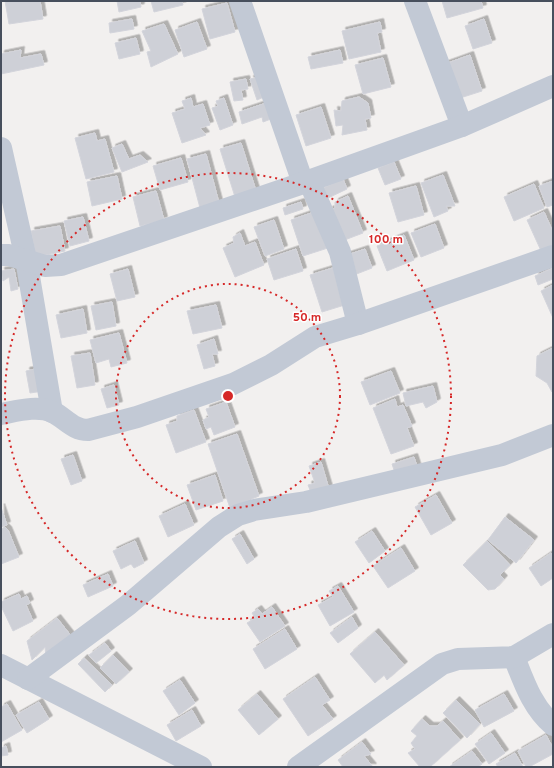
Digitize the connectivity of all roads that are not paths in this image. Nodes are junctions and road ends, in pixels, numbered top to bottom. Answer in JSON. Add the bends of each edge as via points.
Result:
{"nodes":[{"id":1,"x":240,"y":1,"type":"edge"},
{"id":2,"x":415,"y":1,"type":"edge"},
{"id":3,"x":553,"y":86,"type":"edge"},
{"id":4,"x":462,"y":126,"type":"junction"},
{"id":5,"x":1,"y":148,"type":"edge"},
{"id":6,"x":306,"y":182,"type":"junction"},
{"id":7,"x":1,"y":255,"type":"edge"},
{"id":8,"x":553,"y":256,"type":"edge"},
{"id":9,"x":26,"y":259,"type":"junction"},
{"id":10,"x":358,"y":324,"type":"junction"},
{"id":11,"x":52,"y":412,"type":"junction"},
{"id":12,"x":1,"y":414,"type":"edge"},
{"id":13,"x":553,"y":435,"type":"edge"},
{"id":14,"x":553,"y":634,"type":"edge"},
{"id":15,"x":514,"y":657,"type":"junction"},
{"id":16,"x":3,"y":669,"type":"edge"},
{"id":17,"x":28,"y":679,"type":"junction"},
{"id":18,"x":553,"y":725,"type":"edge"},
{"id":19,"x":201,"y":767,"type":"edge"},
{"id":20,"x":298,"y":767,"type":"edge"}],
"edges":[{"from":1,"to":6,"type":"street"},
{"from":2,"to":4,"type":"street"},
{"from":3,"to":4,"type":"street"},
{"from":4,"to":6,"type":"street"},
{"from":5,"to":9,"type":"street"},
{"from":6,"to":9,"type":"street","via":[[61,265],[44,266]]},
{"from":6,"to":10,"type":"street","via":[[340,252]]},
{"from":7,"to":9,"type":"street"},
{"from":8,"to":10,"type":"street"},
{"from":9,"to":11,"type":"street"},
{"from":10,"to":11,"type":"street","via":[[315,337],[271,365],[233,384],[137,417],[83,430]]},
{"from":11,"to":12,"type":"street","via":[[24,409]]},
{"from":13,"to":17,"type":"street","via":[[502,455],[306,502],[238,515],[218,527],[128,605]]},
{"from":14,"to":15,"type":"street"},
{"from":15,"to":18,"type":"street","via":[[530,697],[544,718]]},
{"from":15,"to":20,"type":"street","via":[[458,659],[442,664]]},
{"from":16,"to":17,"type":"street"},
{"from":17,"to":19,"type":"street"}]}
